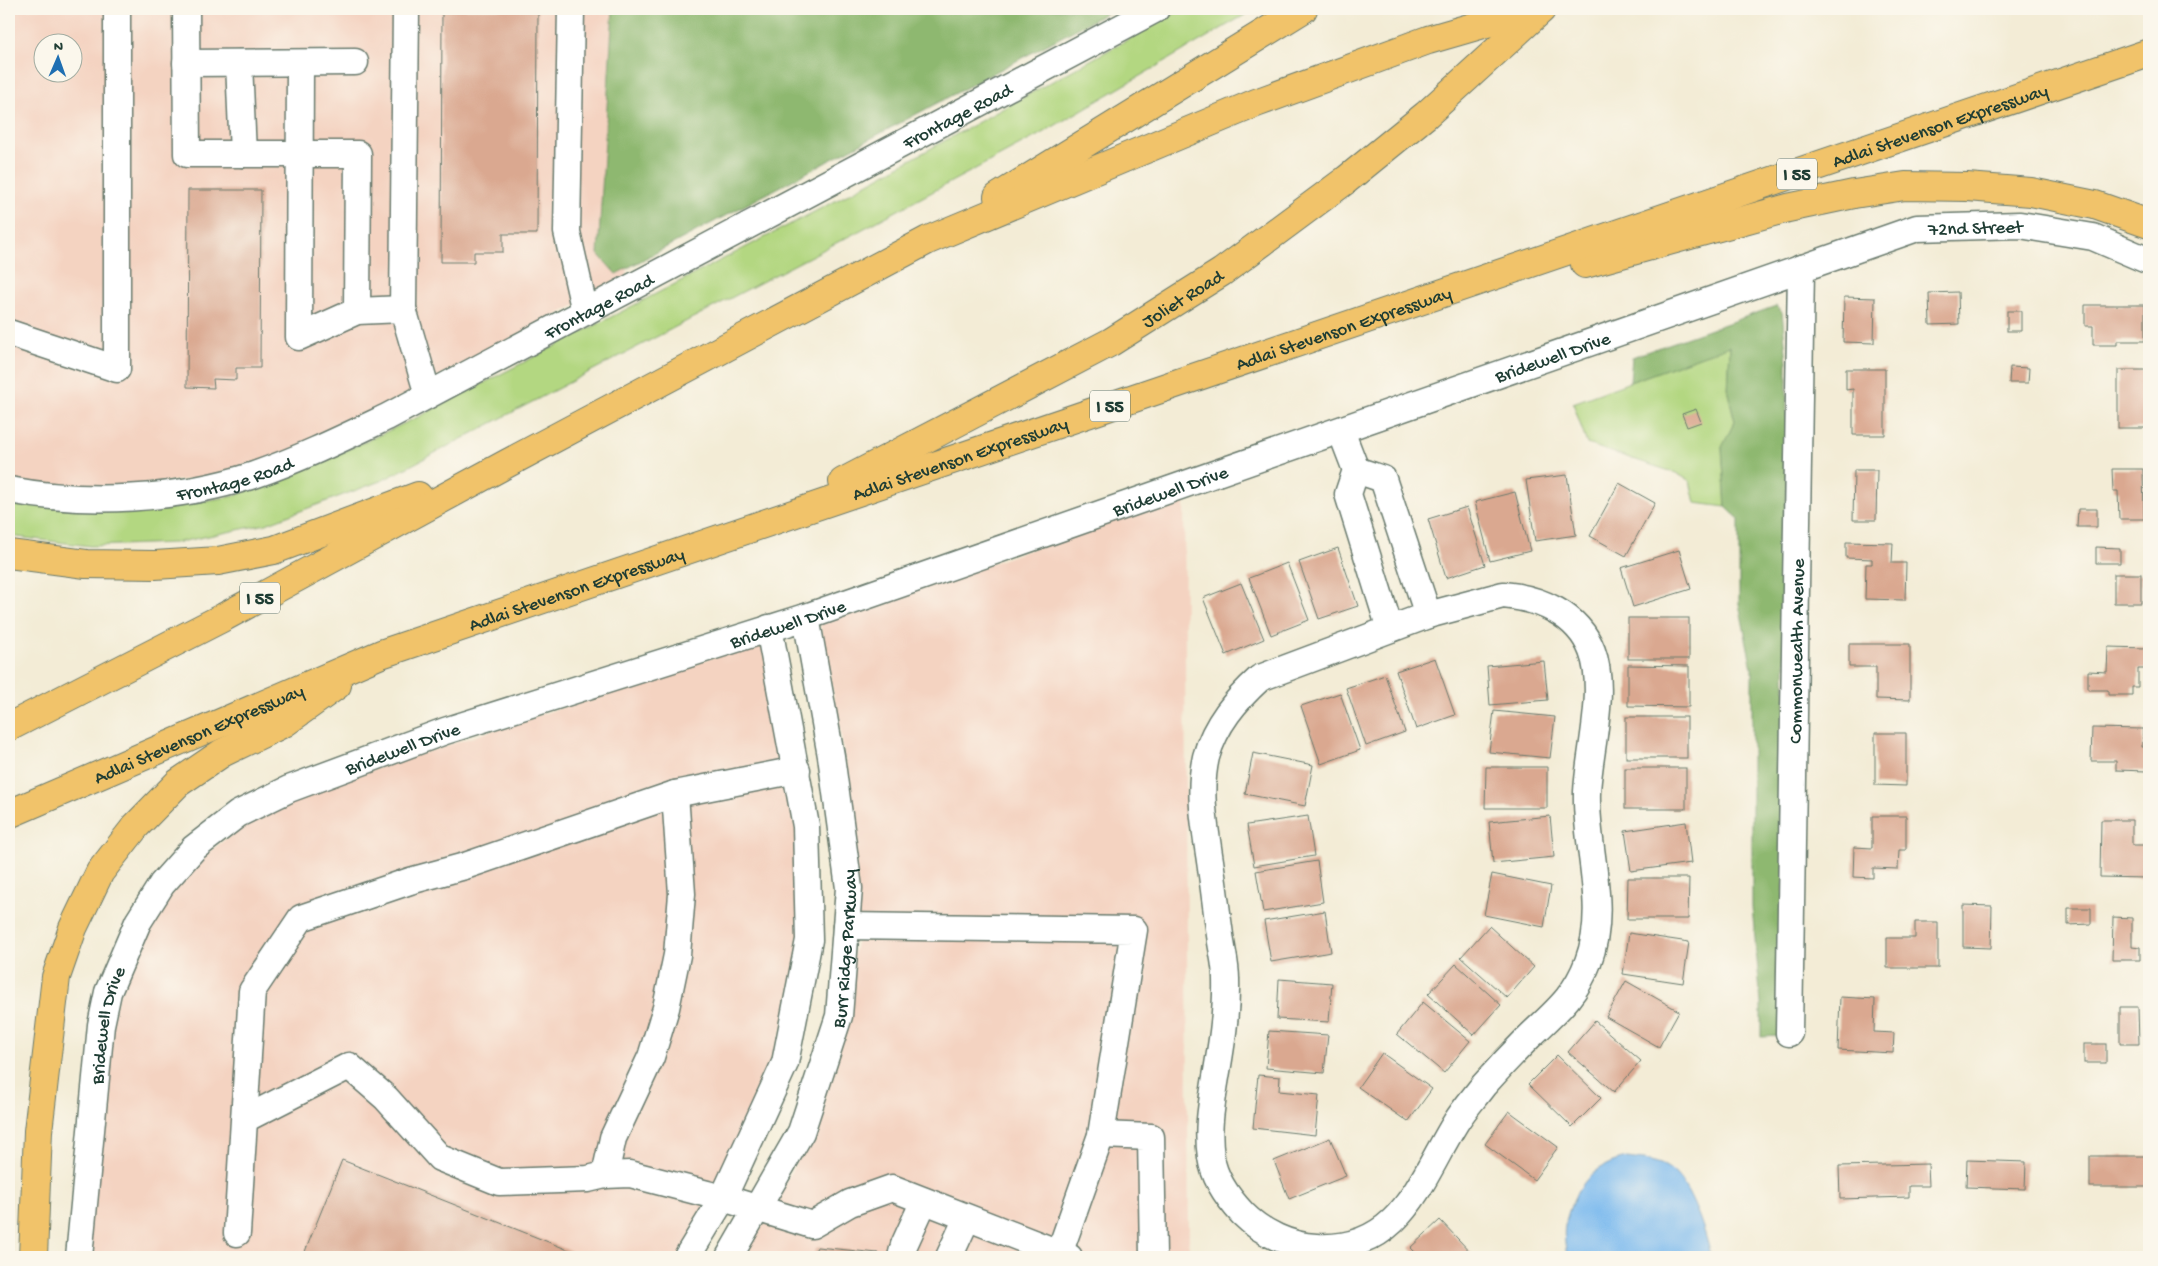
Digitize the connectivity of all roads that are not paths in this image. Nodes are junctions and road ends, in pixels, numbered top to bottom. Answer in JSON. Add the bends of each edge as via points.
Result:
{"nodes":[{"id":1,"x":117,"y":9,"type":"edge"},
{"id":2,"x":186,"y":9,"type":"edge"},
{"id":3,"x":406,"y":9,"type":"edge"},
{"id":4,"x":571,"y":9,"type":"edge"},
{"id":5,"x":1156,"y":9,"type":"edge"},
{"id":6,"x":1303,"y":9,"type":"edge"},
{"id":7,"x":1535,"y":9,"type":"edge"},
{"id":8,"x":1542,"y":9,"type":"edge"},
{"id":9,"x":2149,"y":54,"type":"edge"},
{"id":10,"x":300,"y":62,"type":"junction"},
{"id":11,"x":355,"y":62,"type":"dead end"},
{"id":12,"x":186,"y":63,"type":"junction"},
{"id":13,"x":239,"y":63,"type":"junction"},
{"id":14,"x":243,"y":154,"type":"junction"},
{"id":15,"x":299,"y":154,"type":"junction"},
{"id":16,"x":2149,"y":224,"type":"edge"},
{"id":17,"x":928,"y":240,"type":"junction"},
{"id":18,"x":2149,"y":261,"type":"edge"},
{"id":19,"x":1801,"y":268,"type":"junction"},
{"id":20,"x":1445,"y":294,"type":"junction"},
{"id":21,"x":404,"y":309,"type":"junction"},
{"id":22,"x":358,"y":311,"type":"junction"},
{"id":23,"x":585,"y":312,"type":"junction"},
{"id":24,"x":9,"y":313,"type":"edge"},
{"id":25,"x":9,"y":333,"type":"edge"},
{"id":26,"x":428,"y":395,"type":"junction"},
{"id":27,"x":1341,"y":431,"type":"junction"},
{"id":28,"x":508,"y":463,"type":"junction"},
{"id":29,"x":1356,"y":470,"type":"junction"},
{"id":30,"x":9,"y":490,"type":"edge"},
{"id":31,"x":775,"y":519,"type":"junction"},
{"id":32,"x":9,"y":554,"type":"edge"},
{"id":33,"x":1428,"y":615,"type":"junction"},
{"id":34,"x":806,"y":617,"type":"junction"},
{"id":35,"x":769,"y":628,"type":"junction"},
{"id":36,"x":1390,"y":629,"type":"junction"},
{"id":37,"x":381,"y":654,"type":"junction"},
{"id":38,"x":9,"y":727,"type":"edge"},
{"id":39,"x":797,"y":770,"type":"junction"},
{"id":40,"x":675,"y":794,"type":"junction"},
{"id":41,"x":9,"y":814,"type":"edge"},
{"id":42,"x":846,"y":926,"type":"junction"},
{"id":43,"x":1789,"y":1033,"type":"dead end"},
{"id":44,"x":245,"y":1119,"type":"junction"},
{"id":45,"x":1101,"y":1135,"type":"junction"},
{"id":46,"x":605,"y":1175,"type":"junction"},
{"id":47,"x":723,"y":1198,"type":"junction"},
{"id":48,"x":924,"y":1201,"type":"junction"},
{"id":49,"x":758,"y":1208,"type":"junction"},
{"id":50,"x":967,"y":1218,"type":"junction"},
{"id":51,"x":237,"y":1233,"type":"dead end"},
{"id":52,"x":1064,"y":1255,"type":"edge"},
{"id":53,"x":33,"y":1257,"type":"edge"},
{"id":54,"x":79,"y":1257,"type":"edge"},
{"id":55,"x":686,"y":1257,"type":"edge"},
{"id":56,"x":729,"y":1257,"type":"edge"},
{"id":57,"x":901,"y":1257,"type":"edge"},
{"id":58,"x":948,"y":1257,"type":"edge"},
{"id":59,"x":1153,"y":1257,"type":"edge"}],
"edges":[{"from":1,"to":25,"type":"street","via":[[117,370]]},
{"from":2,"to":12,"type":"street"},
{"from":3,"to":21,"type":"street"},
{"from":4,"to":23,"type":"street","via":[[567,232]]},
{"from":5,"to":23,"type":"street","name":"Frontage Road"},
{"from":6,"to":17,"type":"highway"},
{"from":7,"to":17,"type":"highway","number":"I 55","via":[[1428,40],[1256,104]]},
{"from":8,"to":31,"type":"highway","name":"Joliet Road","via":[[1426,115],[1346,180],[1222,272],[1111,342]]},
{"from":9,"to":20,"type":"highway","name":"Adlai Stevenson Expressway","number":"I 55"},
{"from":10,"to":11,"type":"street"},
{"from":10,"to":13,"type":"street"},
{"from":10,"to":15,"type":"street"},
{"from":12,"to":13,"type":"street"},
{"from":12,"to":14,"type":"street","via":[[187,154]]},
{"from":13,"to":14,"type":"street"},
{"from":14,"to":15,"type":"street"},
{"from":15,"to":22,"type":"street","via":[[358,154]]},
{"from":15,"to":22,"type":"street","via":[[299,338]]},
{"from":16,"to":20,"type":"highway","via":[[2095,206],[2031,192],[1905,186],[1788,208],[1524,281]]},
{"from":17,"to":28,"type":"highway","number":"I 55"},
{"from":18,"to":19,"type":"street","name":"72nd Street","via":[[2094,237],[2020,226],[1917,228]]},
{"from":19,"to":27,"type":"street","name":"Bridewell Drive"},
{"from":19,"to":43,"type":"street","name":"Commonwealth Avenue"},
{"from":20,"to":31,"type":"highway","name":"Adlai Stevenson Expressway","number":"I 55"},
{"from":21,"to":22,"type":"street"},
{"from":21,"to":26,"type":"street"},
{"from":23,"to":26,"type":"street","name":"Frontage Road"},
{"from":24,"to":25,"type":"street"},
{"from":26,"to":30,"type":"street","name":"Frontage Road","via":[[308,454],[252,475],[194,490],[134,497],[78,498]]},
{"from":27,"to":29,"type":"street"},
{"from":27,"to":34,"type":"street","name":"Bridewell Drive"},
{"from":28,"to":32,"type":"highway","via":[[274,550],[218,561],[156,565],[86,564]]},
{"from":28,"to":38,"type":"highway","number":"I 55","via":[[224,617]]},
{"from":29,"to":33,"type":"street","via":[[1383,479]]},
{"from":29,"to":36,"type":"street","via":[[1348,494]]},
{"from":31,"to":37,"type":"highway","name":"Adlai Stevenson Expressway","number":"I 55"},
{"from":33,"to":36,"type":"street"},
{"from":33,"to":36,"type":"street","via":[[1503,595],[1525,597],[1569,618],[1593,651],[1598,693],[1587,792],[1597,898],[1594,941],[1589,961],[1567,1002],[1507,1058],[1472,1099],[1418,1190],[1397,1217],[1375,1234],[1357,1242],[1329,1248],[1303,1246],[1272,1235],[1246,1217],[1225,1193],[1211,1162],[1208,1132],[1222,1038],[1226,976],[1203,817],[1204,776],[1209,750],[1226,714],[1260,678]]},
{"from":34,"to":35,"type":"street","name":"Bridewell Drive"},
{"from":34,"to":42,"type":"street","name":"Burr Ridge Parkway","via":[[831,756],[849,888]]},
{"from":35,"to":39,"type":"street","name":"Burr Ridge Parkway"},
{"from":35,"to":54,"type":"street","name":"Bridewell Drive","via":[[445,731],[298,786],[238,814],[194,848],[162,884],[138,922],[108,992],[101,1025]]},
{"from":37,"to":41,"type":"highway","name":"Adlai Stevenson Expressway","number":"I 55"},
{"from":37,"to":53,"type":"highway","via":[[284,723],[222,753],[178,783],[136,826],[100,872],[73,928],[56,977],[38,1131]]},
{"from":39,"to":40,"type":"street"},
{"from":39,"to":47,"type":"street","name":"Burr Ridge Parkway","via":[[806,826],[809,940],[785,1063]]},
{"from":40,"to":44,"type":"street","via":[[301,918],[252,991]]},
{"from":40,"to":46,"type":"street","via":[[682,894],[677,955],[651,1057],[613,1138]]},
{"from":42,"to":45,"type":"street","via":[[1134,930]]},
{"from":42,"to":49,"type":"street","name":"Burr Ridge Parkway","via":[[839,1016],[801,1132]]},
{"from":44,"to":46,"type":"street","via":[[348,1066],[386,1098],[440,1158],[499,1182],[588,1180]]},
{"from":44,"to":51,"type":"street"},
{"from":45,"to":52,"type":"street"},
{"from":45,"to":59,"type":"street","via":[[1151,1137]]},
{"from":46,"to":47,"type":"street","via":[[630,1174]]},
{"from":47,"to":49,"type":"street"},
{"from":47,"to":55,"type":"street","name":"Burr Ridge Parkway"},
{"from":48,"to":49,"type":"street","via":[[892,1188],[850,1203],[812,1225]]},
{"from":48,"to":50,"type":"street"},
{"from":48,"to":57,"type":"street"},
{"from":49,"to":56,"type":"street","name":"Burr Ridge Parkway"},
{"from":50,"to":52,"type":"street"},
{"from":50,"to":58,"type":"street"}]}
